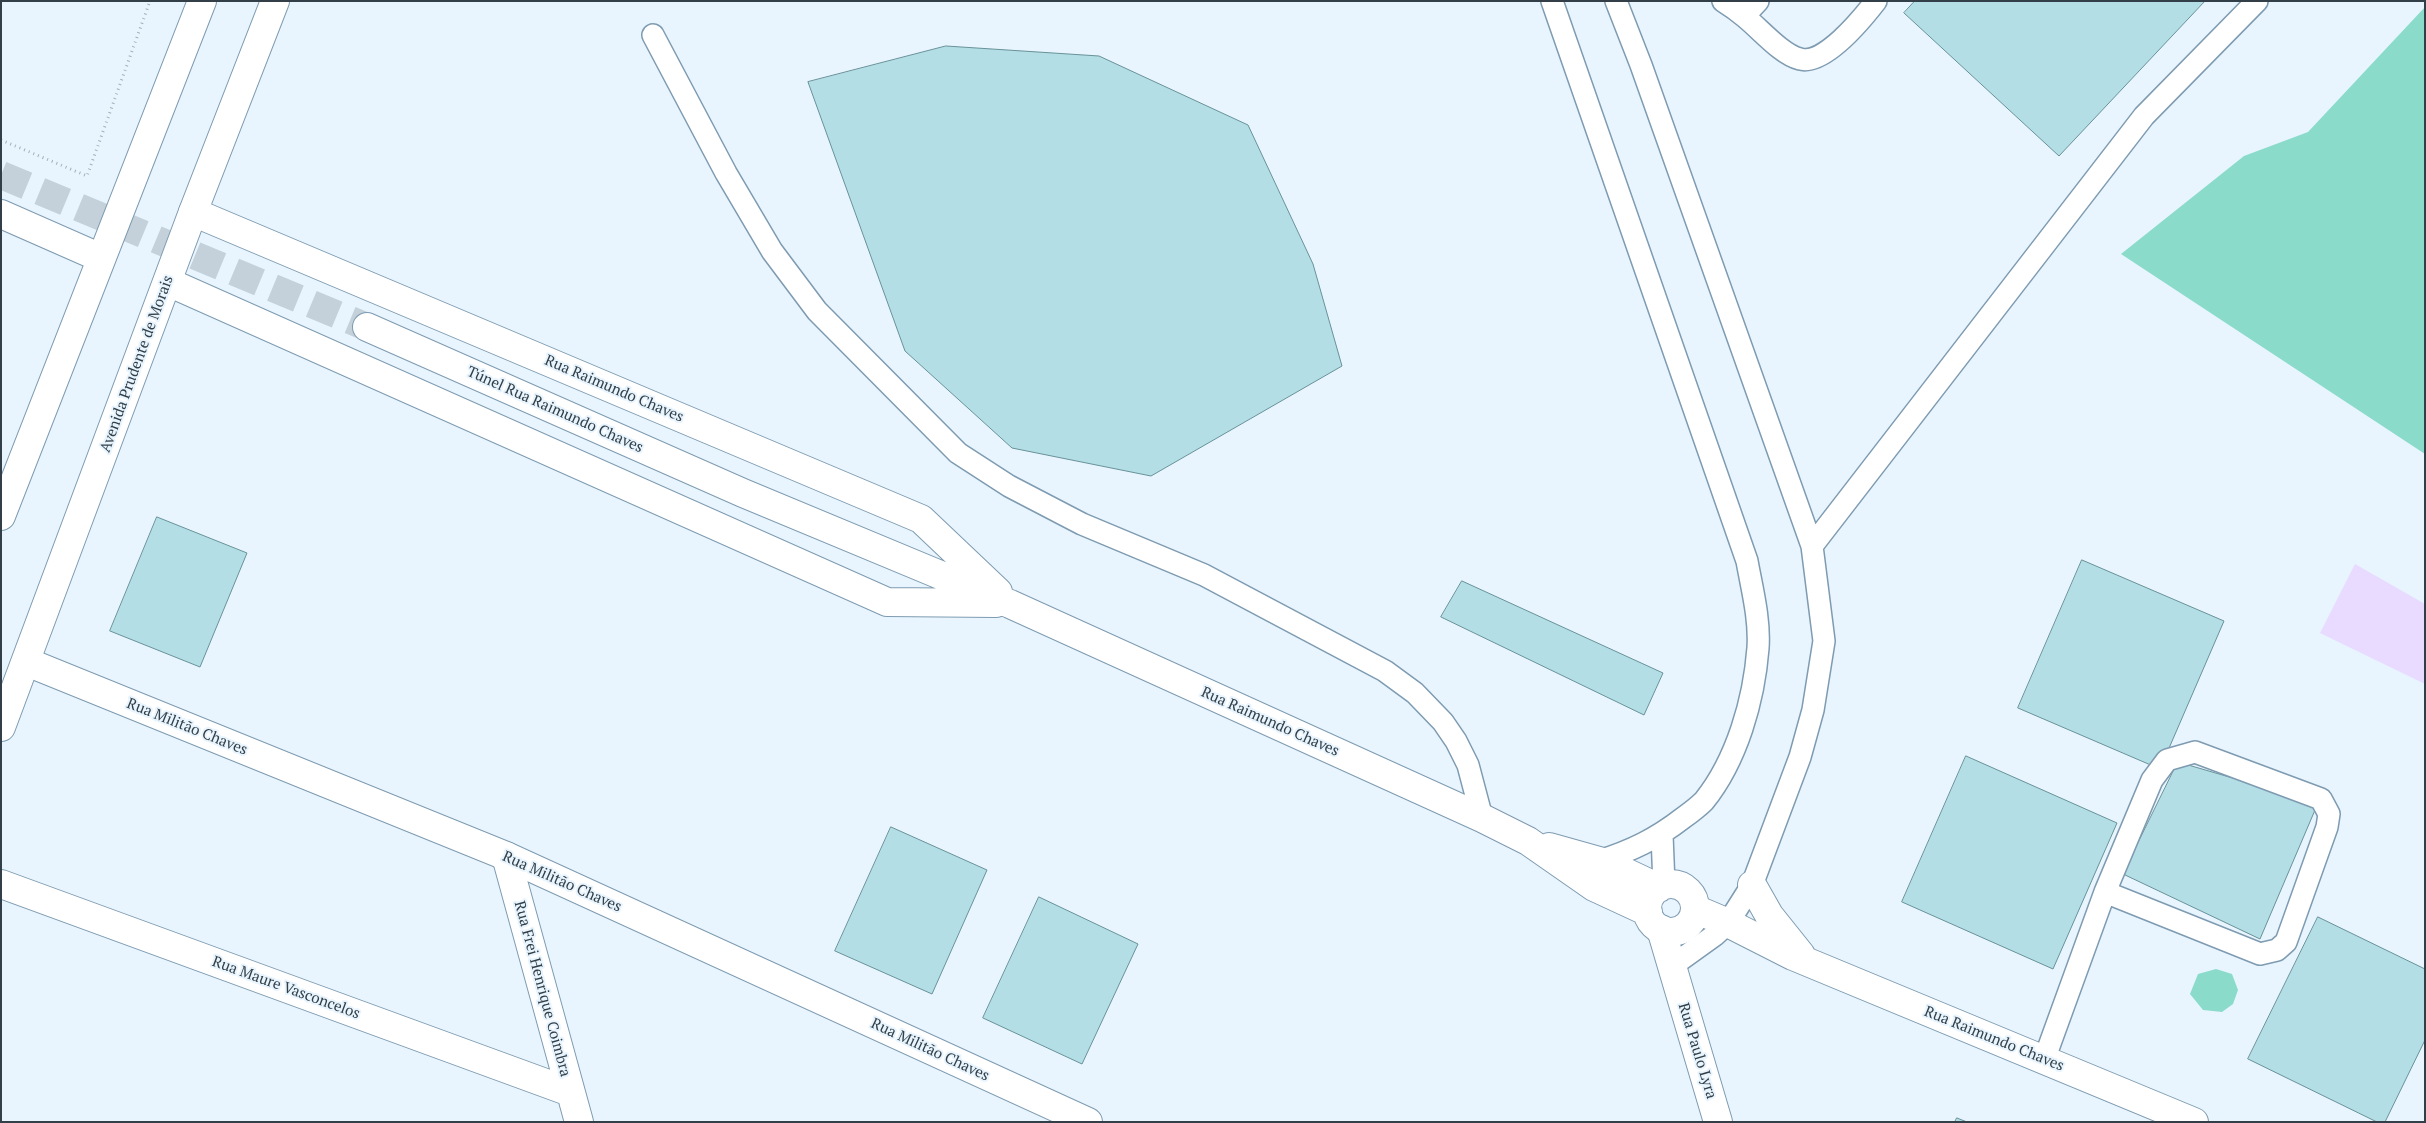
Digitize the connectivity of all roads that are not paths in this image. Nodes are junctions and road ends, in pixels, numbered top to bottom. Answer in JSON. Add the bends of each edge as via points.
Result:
{"nodes":[{"id":1,"x":202,"y":1,"type":"edge"},
{"id":2,"x":275,"y":1,"type":"edge"},
{"id":3,"x":1552,"y":1,"type":"edge"},
{"id":4,"x":1616,"y":1,"type":"edge"},
{"id":5,"x":1723,"y":1,"type":"edge"},
{"id":6,"x":1876,"y":1,"type":"edge"},
{"id":7,"x":2257,"y":1,"type":"edge"},
{"id":8,"x":1751,"y":9,"type":"edge"},
{"id":9,"x":653,"y":35,"type":"dead end"},
{"id":10,"x":193,"y":212,"type":"junction"},
{"id":11,"x":1,"y":214,"type":"edge"},
{"id":12,"x":101,"y":258,"type":"junction"},
{"id":13,"x":168,"y":282,"type":"junction"},
{"id":14,"x":367,"y":327,"type":"tunnel mouth"},
{"id":15,"x":743,"y":492,"type":"joint"},
{"id":16,"x":1,"y":516,"type":"edge"},
{"id":17,"x":1812,"y":546,"type":"junction"},
{"id":18,"x":1010,"y":604,"type":"junction"},
{"id":19,"x":27,"y":662,"type":"junction"},
{"id":20,"x":1,"y":727,"type":"edge"},
{"id":21,"x":1482,"y":818,"type":"junction"},
{"id":22,"x":1662,"y":835,"type":"junction"},
{"id":23,"x":1528,"y":841,"type":"junction"},
{"id":24,"x":506,"y":856,"type":"junction"},
{"id":25,"x":1599,"y":861,"type":"junction"},
{"id":26,"x":1,"y":884,"type":"edge"},
{"id":27,"x":1752,"y":885,"type":"junction"},
{"id":28,"x":2105,"y":892,"type":"junction"},
{"id":29,"x":1670,"y":911,"type":"junction"},
{"id":30,"x":1722,"y":929,"type":"junction"},
{"id":31,"x":1800,"y":959,"type":"junction"},
{"id":32,"x":1676,"y":972,"type":"junction"},
{"id":33,"x":2044,"y":1060,"type":"junction"},
{"id":34,"x":575,"y":1113,"type":"edge"},
{"id":35,"x":1088,"y":1122,"type":"edge"},
{"id":36,"x":1718,"y":1122,"type":"edge"},
{"id":37,"x":2194,"y":1122,"type":"edge"}],
"edges":[{"from":1,"to":12,"type":"main road"},
{"from":2,"to":10,"type":"main road","name":"Avenida Prudente de Morais"},
{"from":3,"to":22,"type":"lane","via":[[1747,561],[1757,614],[1758,647],[1740,734],[1722,773],[1703,802]]},
{"from":4,"to":17,"type":"lane"},
{"from":5,"to":8,"type":"lane"},
{"from":6,"to":8,"type":"lane","via":[[1853,29],[1817,58],[1801,60],[1790,56]]},
{"from":7,"to":17,"type":"lane","via":[[2144,116]]},
{"from":9,"to":21,"type":"lane","via":[[726,173],[772,251],[817,311],[958,453],[1008,486],[1082,524],[1204,575],[1385,670],[1443,722],[1456,741],[1468,765]]},
{"from":10,"to":13,"type":"main road","name":"Avenida Prudente de Morais"},
{"from":10,"to":18,"type":"main road","name":"Rua Raimundo Chaves","via":[[921,519]]},
{"from":11,"to":12,"type":"main road"},
{"from":12,"to":16,"type":"main road"},
{"from":13,"to":18,"type":"main road","name":"Rua Raimundo Chaves","via":[[886,602]]},
{"from":13,"to":19,"type":"main road","name":"Avenida Prudente de Morais"},
{"from":14,"to":15,"type":"main road","name":"Túnel Rua Raimundo Chaves"},
{"from":15,"to":18,"type":"main road","name":"Rua Raimundo Chaves"},
{"from":17,"to":27,"type":"lane","via":[[1824,641],[1817,691],[1800,757]]},
{"from":18,"to":21,"type":"main road","name":"Rua Raimundo Chaves"},
{"from":19,"to":20,"type":"main road","name":"Avenida Prudente de Morais"},
{"from":19,"to":24,"type":"main road","name":"Rua Militão Chaves"},
{"from":21,"to":23,"type":"main road","name":"Rua Raimundo Chaves"},
{"from":22,"to":25,"type":"lane","via":[[1628,852]]},
{"from":22,"to":29,"type":"lane"},
{"from":23,"to":25,"type":"main road","name":"Rua Raimundo Chaves"},
{"from":23,"to":29,"type":"main road","name":"Rua Raimundo Chaves","via":[[1594,887]]},
{"from":24,"to":34,"type":"main road","name":"Rua Frei Henrique Coimbra"},
{"from":24,"to":35,"type":"main road","name":"Rua Militão Chaves"},
{"from":25,"to":29,"type":"main road","name":"Rua Raimundo Chaves"},
{"from":26,"to":34,"type":"main road","name":"Rua Maure Vasconcelos"},
{"from":27,"to":30,"type":"lane"},
{"from":27,"to":31,"type":"main road","via":[[1769,916]]},
{"from":28,"to":28,"type":"lane","via":[[2152,780],[2167,760],[2195,752],[2321,799],[2329,814],[2286,942],[2277,950],[2260,954]]},
{"from":28,"to":33,"type":"lane"},
{"from":29,"to":30,"type":"main road","name":"Rua Raimundo Chaves"},
{"from":29,"to":32,"type":"main road","name":"Rua Paulo Lyra"},
{"from":30,"to":31,"type":"main road","name":"Rua Raimundo Chaves"},
{"from":30,"to":32,"type":"lane"},
{"from":31,"to":33,"type":"main road","name":"Rua Raimundo Chaves"},
{"from":32,"to":36,"type":"main road","name":"Rua Paulo Lyra"},
{"from":33,"to":37,"type":"main road","name":"Rua Raimundo Chaves"}]}
